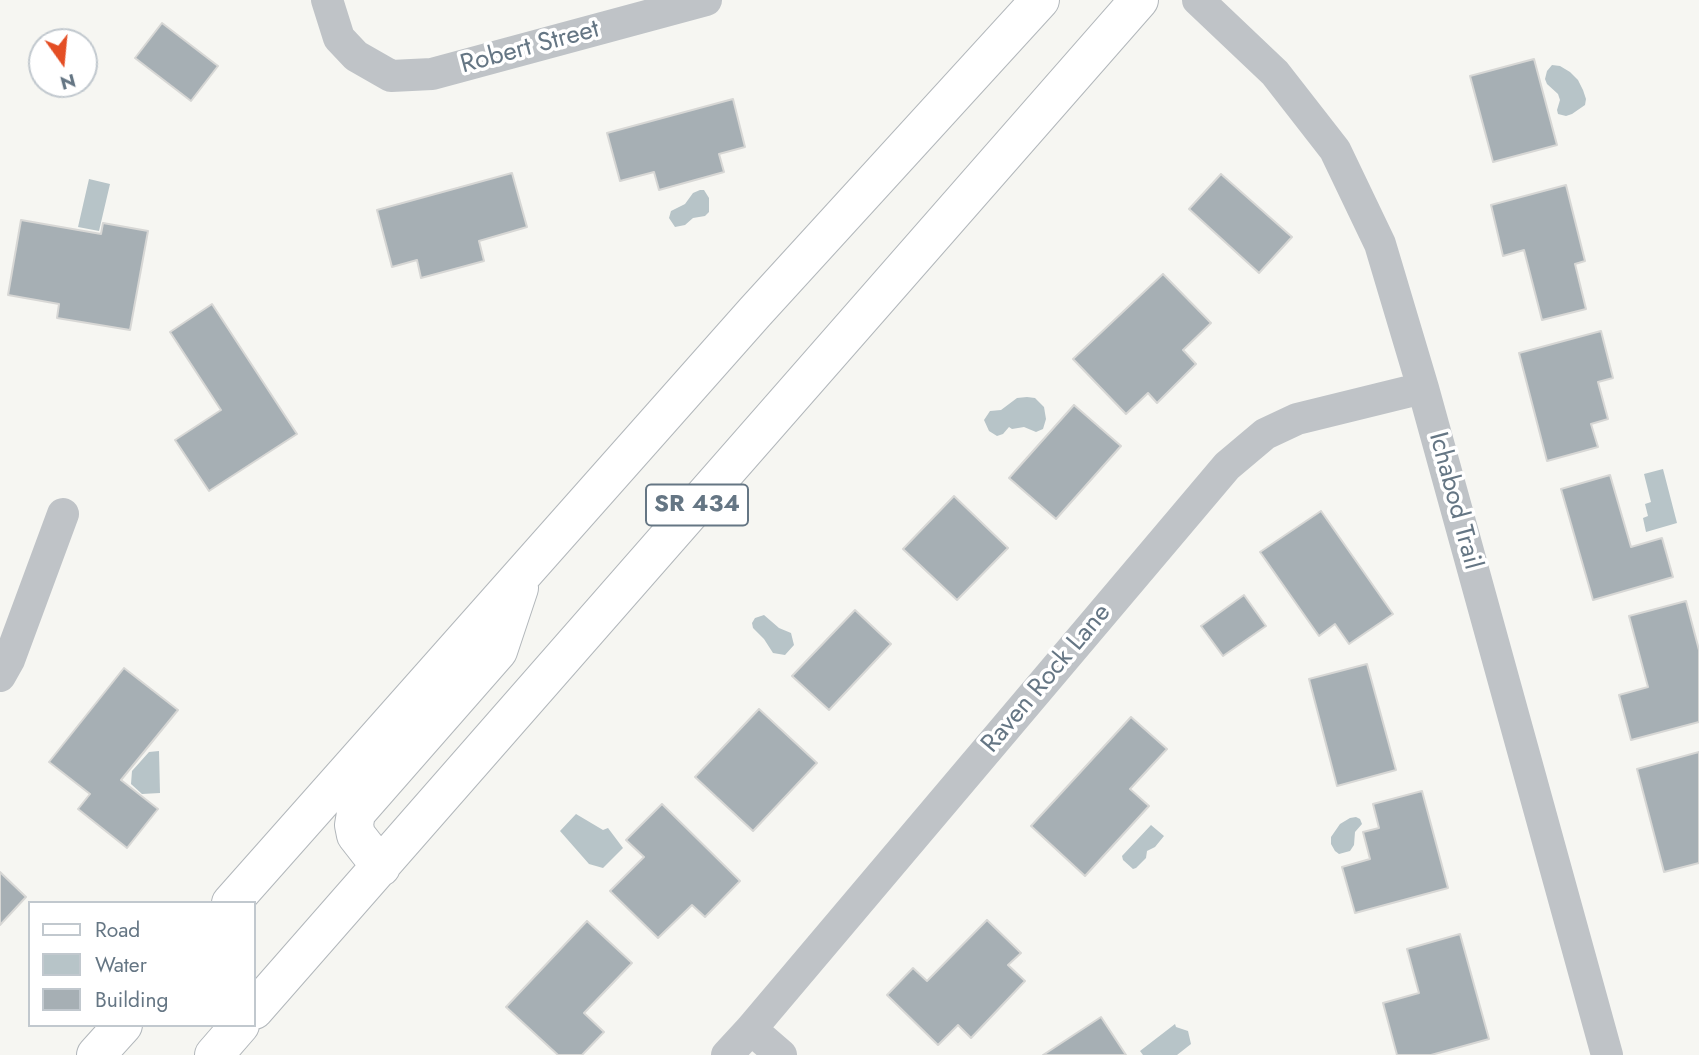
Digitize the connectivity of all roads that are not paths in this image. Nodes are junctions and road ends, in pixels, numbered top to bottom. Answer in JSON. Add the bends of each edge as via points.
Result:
{"nodes":[{"id":1,"x":327,"y":0,"type":"edge"},
{"id":2,"x":706,"y":0,"type":"edge"},
{"id":3,"x":1040,"y":0,"type":"edge"},
{"id":4,"x":1139,"y":0,"type":"edge"},
{"id":5,"x":1198,"y":0,"type":"edge"},
{"id":6,"x":1423,"y":388,"type":"junction"},
{"id":7,"x":63,"y":514,"type":"dead end"},
{"id":8,"x":524,"y":573,"type":"junction"},
{"id":9,"x":0,"y":676,"type":"edge"},
{"id":10,"x":381,"y":867,"type":"junction"},
{"id":11,"x":233,"y":901,"type":"edge"},
{"id":12,"x":256,"y":1008,"type":"edge"},
{"id":13,"x":120,"y":1027,"type":"edge"},
{"id":14,"x":238,"y":1027,"type":"edge"},
{"id":15,"x":751,"y":1029,"type":"junction"},
{"id":16,"x":96,"y":1055,"type":"edge"},
{"id":17,"x":214,"y":1055,"type":"edge"},
{"id":18,"x":727,"y":1055,"type":"edge"},
{"id":19,"x":781,"y":1055,"type":"edge"},
{"id":20,"x":1607,"y":1055,"type":"edge"}],
"edges":[{"from":1,"to":2,"type":"street","name":"Robert Street","via":[[339,38],[356,56],[391,76],[432,74]]},
{"from":3,"to":8,"type":"main road","number":"SR 434"},
{"from":4,"to":10,"type":"main road","number":"SR 434"},
{"from":5,"to":6,"type":"street","name":"Ichabod Trail","via":[[1275,73],[1335,150],[1380,244]]},
{"from":6,"to":15,"type":"street","name":"Raven Rock Lane","via":[[1297,419],[1265,434],[1227,466]]},
{"from":6,"to":20,"type":"street","name":"Ichabod Trail"},
{"from":7,"to":9,"type":"street"},
{"from":8,"to":10,"type":"main road","via":[[498,651],[356,813],[356,835]]},
{"from":8,"to":11,"type":"main road","number":"SR 434"},
{"from":10,"to":12,"type":"main road","number":"SR 434"},
{"from":13,"to":16,"type":"main road"},
{"from":14,"to":17,"type":"main road"},
{"from":15,"to":18,"type":"street","name":"Raven Rock Lane"},
{"from":15,"to":19,"type":"street"}]}
